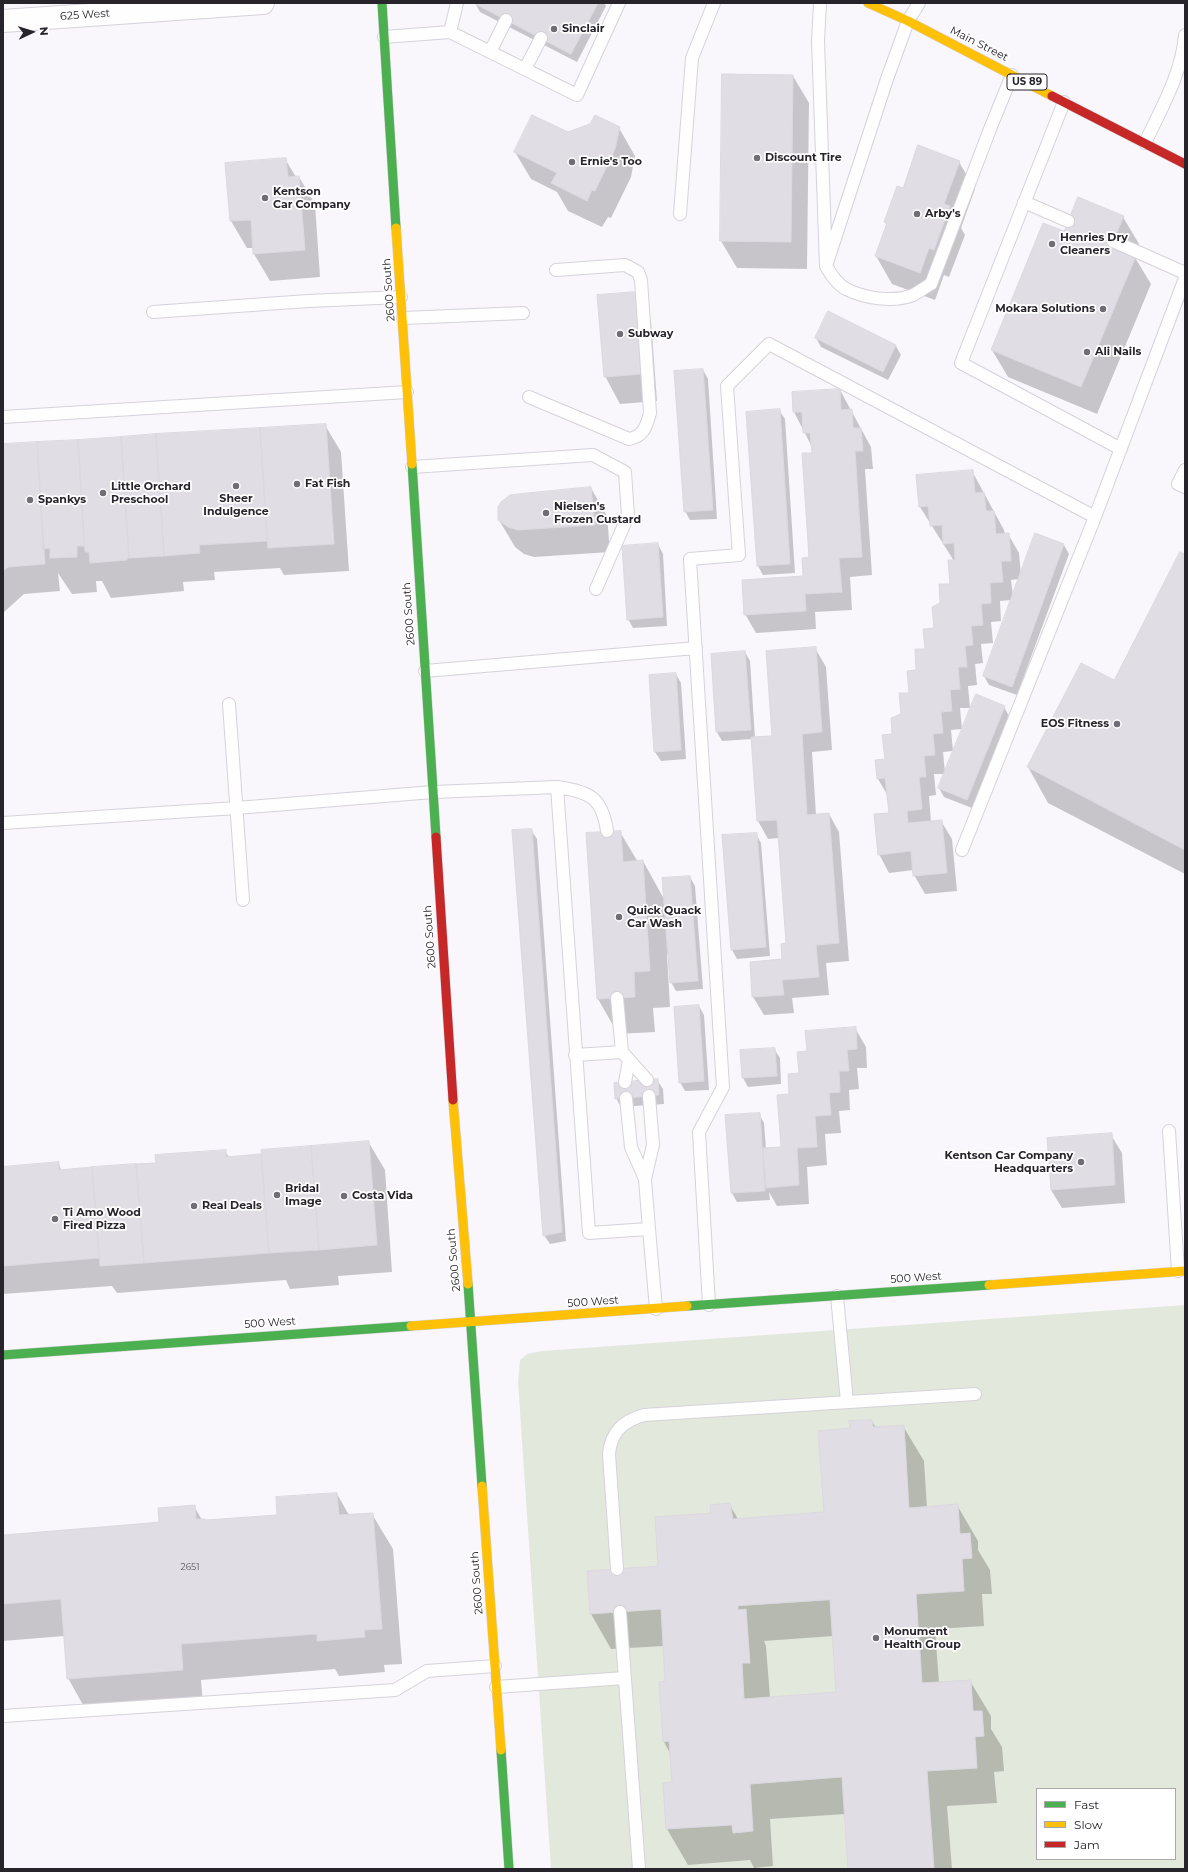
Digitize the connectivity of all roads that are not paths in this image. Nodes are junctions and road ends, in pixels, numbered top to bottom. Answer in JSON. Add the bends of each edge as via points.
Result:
{"nodes":[{"id":1,"x":263,"y":3,"type":"edge"},
{"id":2,"x":382,"y":3,"type":"edge"},
{"id":3,"x":457,"y":3,"type":"edge"},
{"id":4,"x":619,"y":3,"type":"edge"},
{"id":5,"x":714,"y":3,"type":"edge"},
{"id":6,"x":820,"y":3,"type":"edge"},
{"id":7,"x":868,"y":3,"type":"edge"},
{"id":8,"x":919,"y":3,"type":"edge"},
{"id":9,"x":506,"y":20,"type":"dead end"},
{"id":10,"x":3,"y":21,"type":"edge"},
{"id":11,"x":908,"y":21,"type":"junction"},
{"id":12,"x":450,"y":32,"type":"junction"},
{"id":13,"x":1185,"y":35,"type":"edge"},
{"id":14,"x":384,"y":37,"type":"junction"},
{"id":15,"x":541,"y":38,"type":"dead end"},
{"id":16,"x":490,"y":52,"type":"junction"},
{"id":17,"x":525,"y":69,"type":"junction"},
{"id":18,"x":1012,"y":75,"type":"junction"},
{"id":19,"x":1064,"y":102,"type":"junction"},
{"id":20,"x":1145,"y":143,"type":"junction"},
{"id":21,"x":1185,"y":164,"type":"edge"},
{"id":22,"x":1024,"y":202,"type":"junction"},
{"id":23,"x":680,"y":214,"type":"dead end"},
{"id":24,"x":1068,"y":221,"type":"dead end"},
{"id":25,"x":1113,"y":241,"type":"dead end"},
{"id":26,"x":826,"y":266,"type":"junction"},
{"id":27,"x":556,"y":270,"type":"dead end"},
{"id":28,"x":1185,"y":273,"type":"edge"},
{"id":29,"x":1185,"y":278,"type":"edge"},
{"id":30,"x":401,"y":297,"type":"junction"},
{"id":31,"x":153,"y":312,"type":"dead end"},
{"id":32,"x":524,"y":313,"type":"dead end"},
{"id":33,"x":402,"y":318,"type":"junction"},
{"id":34,"x":407,"y":392,"type":"junction"},
{"id":35,"x":529,"y":397,"type":"dead end"},
{"id":36,"x":3,"y":417,"type":"edge"},
{"id":37,"x":1120,"y":449,"type":"junction"},
{"id":38,"x":412,"y":467,"type":"junction"},
{"id":39,"x":1185,"y":470,"type":"edge"},
{"id":40,"x":1185,"y":487,"type":"edge"},
{"id":41,"x":1095,"y":517,"type":"junction"},
{"id":42,"x":596,"y":589,"type":"dead end"},
{"id":43,"x":696,"y":648,"type":"junction"},
{"id":44,"x":425,"y":670,"type":"junction"},
{"id":45,"x":229,"y":704,"type":"dead end"},
{"id":46,"x":557,"y":787,"type":"junction"},
{"id":47,"x":433,"y":792,"type":"junction"},
{"id":48,"x":237,"y":808,"type":"junction"},
{"id":49,"x":3,"y":823,"type":"edge"},
{"id":50,"x":607,"y":832,"type":"dead end"},
{"id":51,"x":962,"y":850,"type":"dead end"},
{"id":52,"x":243,"y":900,"type":"dead end"},
{"id":53,"x":617,"y":998,"type":"dead end"},
{"id":54,"x":575,"y":1055,"type":"junction"},
{"id":55,"x":626,"y":1056,"type":"junction"},
{"id":56,"x":647,"y":1080,"type":"dead end"},
{"id":57,"x":625,"y":1082,"type":"dead end"},
{"id":58,"x":649,"y":1096,"type":"dead end"},
{"id":59,"x":626,"y":1098,"type":"dead end"},
{"id":60,"x":1169,"y":1131,"type":"dead end"},
{"id":61,"x":645,"y":1178,"type":"junction"},
{"id":62,"x":649,"y":1229,"type":"junction"},
{"id":63,"x":1181,"y":1271,"type":"edge"},
{"id":64,"x":837,"y":1296,"type":"junction"},
{"id":65,"x":709,"y":1305,"type":"junction"},
{"id":66,"x":656,"y":1309,"type":"junction"},
{"id":67,"x":471,"y":1322,"type":"junction"},
{"id":68,"x":3,"y":1355,"type":"edge"},
{"id":69,"x":975,"y":1394,"type":"dead end"},
{"id":70,"x":847,"y":1402,"type":"junction"},
{"id":71,"x":617,"y":1569,"type":"dead end"},
{"id":72,"x":620,"y":1612,"type":"dead end"},
{"id":73,"x":495,"y":1666,"type":"junction"},
{"id":74,"x":625,"y":1678,"type":"junction"},
{"id":75,"x":496,"y":1687,"type":"junction"},
{"id":76,"x":3,"y":1716,"type":"edge"},
{"id":77,"x":509,"y":1869,"type":"edge"},
{"id":78,"x":639,"y":1869,"type":"edge"}],
"edges":[{"from":1,"to":10,"type":"street","name":"625 West"},
{"from":2,"to":14,"type":"main road","name":"2600 South"},
{"from":3,"to":12,"type":"lane"},
{"from":4,"to":17,"type":"lane","via":[[577,94]]},
{"from":5,"to":23,"type":"lane","via":[[692,58]]},
{"from":6,"to":26,"type":"lane","via":[[818,41]]},
{"from":7,"to":11,"type":"main road","name":"Main Street","number":"US 89"},
{"from":8,"to":11,"type":"lane"},
{"from":9,"to":16,"type":"lane"},
{"from":11,"to":18,"type":"main road","name":"Main Street","number":"US 89"},
{"from":11,"to":26,"type":"lane"},
{"from":12,"to":14,"type":"lane"},
{"from":12,"to":16,"type":"lane"},
{"from":13,"to":20,"type":"lane","via":[[1184,47],[1170,91]]},
{"from":14,"to":30,"type":"main road","name":"2600 South"},
{"from":15,"to":17,"type":"lane"},
{"from":16,"to":17,"type":"lane"},
{"from":18,"to":19,"type":"main road","name":"Main Street","number":"US 89"},
{"from":18,"to":26,"type":"lane","via":[[931,284],[912,295],[894,299],[866,296],[845,289],[833,278]]},
{"from":19,"to":20,"type":"main road","name":"Main Street","number":"US 89"},
{"from":19,"to":22,"type":"lane"},
{"from":20,"to":21,"type":"main road","name":"Main Street","number":"US 89"},
{"from":22,"to":24,"type":"lane"},
{"from":22,"to":37,"type":"lane","via":[[961,363]]},
{"from":25,"to":28,"type":"lane"},
{"from":27,"to":35,"type":"lane","via":[[624,265],[638,272],[641,280],[650,413],[646,429],[638,437],[630,439]]},
{"from":29,"to":37,"type":"lane"},
{"from":30,"to":31,"type":"lane"},
{"from":30,"to":33,"type":"main road","name":"2600 South"},
{"from":32,"to":33,"type":"lane"},
{"from":33,"to":34,"type":"main road","name":"2600 South"},
{"from":34,"to":36,"type":"lane"},
{"from":34,"to":38,"type":"main road","name":"2600 South"},
{"from":37,"to":41,"type":"lane"},
{"from":38,"to":42,"type":"lane","via":[[593,455],[625,472],[628,516]]},
{"from":38,"to":44,"type":"main road","name":"2600 South"},
{"from":39,"to":40,"type":"lane","via":[[1178,484]]},
{"from":41,"to":43,"type":"lane","via":[[769,344],[727,386],[739,555],[690,559]]},
{"from":41,"to":51,"type":"lane"},
{"from":43,"to":44,"type":"lane"},
{"from":43,"to":65,"type":"lane","via":[[723,1087],[699,1132]]},
{"from":44,"to":47,"type":"main road","name":"2600 South"},
{"from":45,"to":48,"type":"lane"},
{"from":46,"to":47,"type":"lane"},
{"from":46,"to":50,"type":"lane","via":[[587,794],[599,803],[605,814]]},
{"from":46,"to":54,"type":"lane"},
{"from":47,"to":48,"type":"lane"},
{"from":47,"to":67,"type":"main road","name":"2600 South"},
{"from":48,"to":49,"type":"lane"},
{"from":48,"to":52,"type":"lane"},
{"from":53,"to":55,"type":"lane"},
{"from":54,"to":55,"type":"lane"},
{"from":54,"to":62,"type":"lane","via":[[589,1233]]},
{"from":55,"to":56,"type":"lane"},
{"from":55,"to":57,"type":"lane"},
{"from":58,"to":61,"type":"lane","via":[[653,1145]]},
{"from":59,"to":61,"type":"lane","via":[[631,1146]]},
{"from":60,"to":63,"type":"lane"},
{"from":61,"to":62,"type":"lane"},
{"from":62,"to":66,"type":"lane"},
{"from":63,"to":64,"type":"main road","name":"500 West"},
{"from":64,"to":65,"type":"main road","name":"500 West"},
{"from":64,"to":70,"type":"lane"},
{"from":65,"to":66,"type":"main road","name":"500 West"},
{"from":66,"to":67,"type":"main road","name":"500 West"},
{"from":67,"to":68,"type":"main road","name":"500 West"},
{"from":67,"to":73,"type":"main road","name":"2600 South"},
{"from":69,"to":70,"type":"lane"},
{"from":70,"to":71,"type":"lane","via":[[644,1415],[626,1421],[613,1435],[609,1454]]},
{"from":72,"to":74,"type":"lane"},
{"from":73,"to":75,"type":"main road","name":"2600 South"},
{"from":73,"to":76,"type":"lane","via":[[427,1671],[394,1690]]},
{"from":74,"to":75,"type":"lane"},
{"from":74,"to":78,"type":"lane"},
{"from":75,"to":77,"type":"main road","name":"2600 South"}]}
